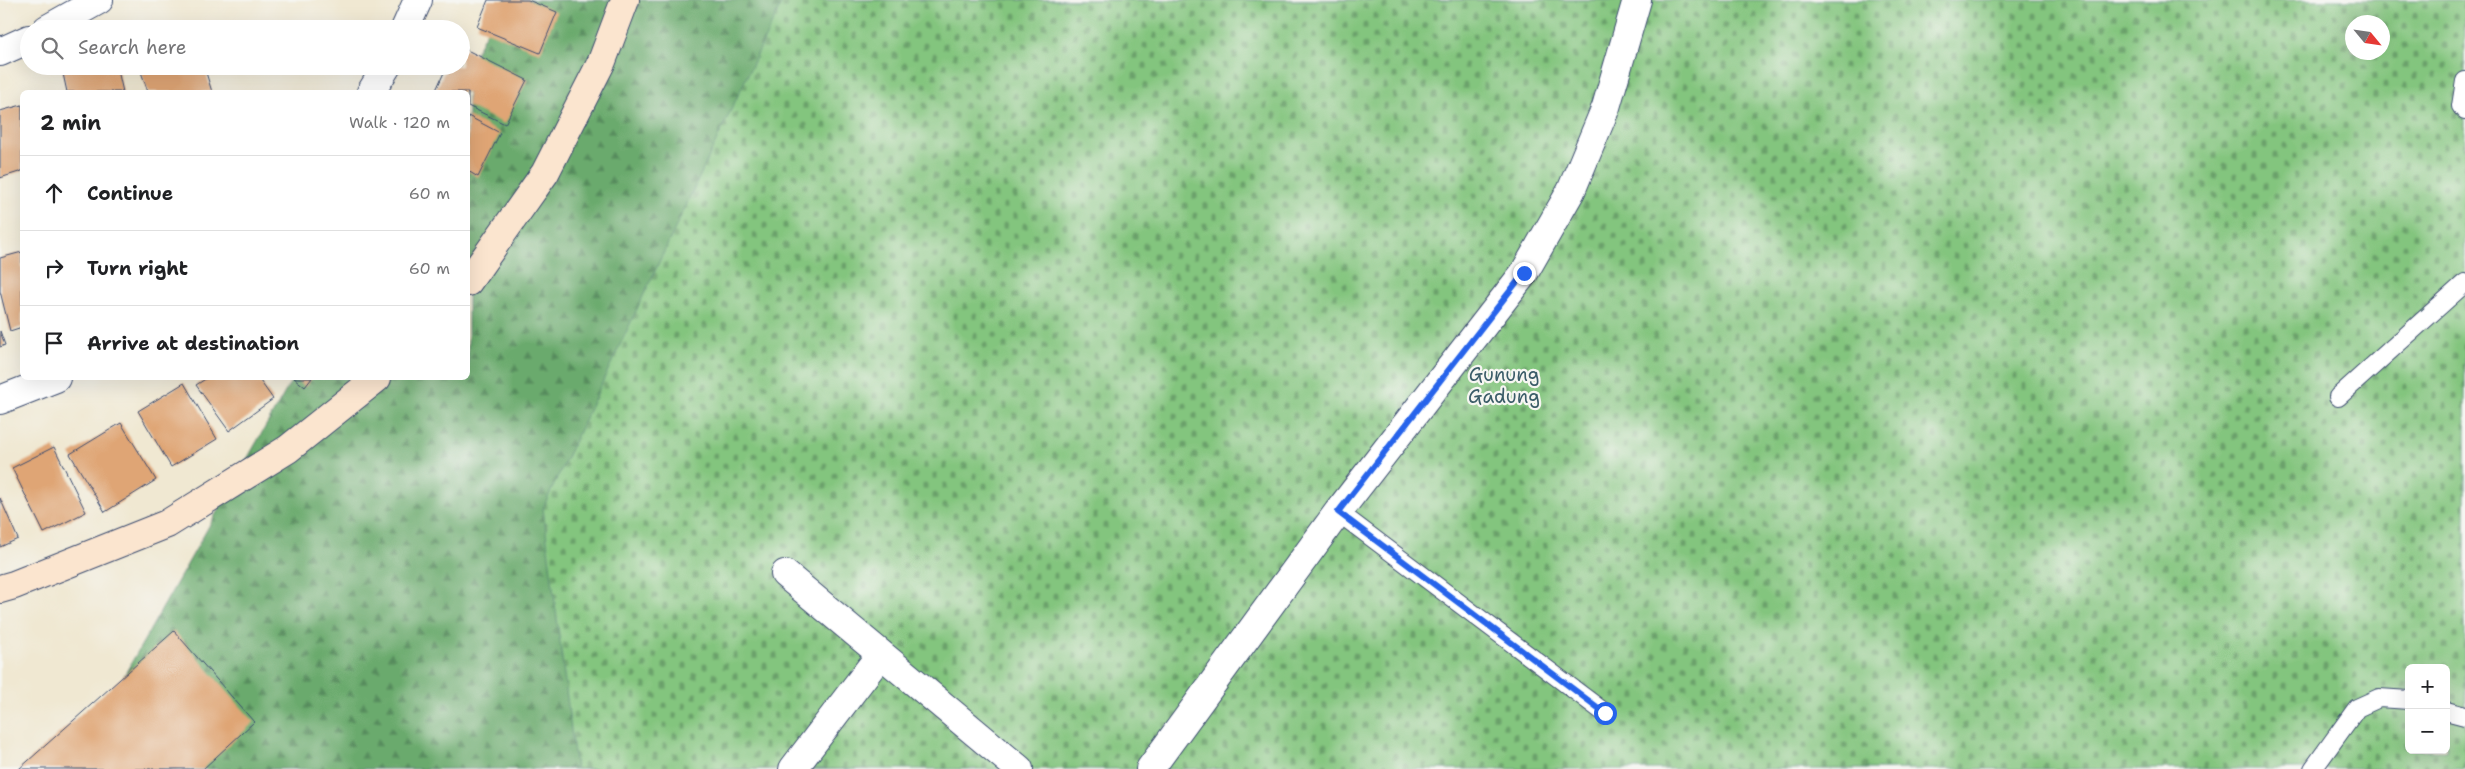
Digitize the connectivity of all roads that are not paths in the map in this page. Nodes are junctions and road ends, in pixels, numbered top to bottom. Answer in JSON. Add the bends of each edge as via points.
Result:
{"nodes":[{"id":1,"x":99,"y":0,"type":"edge"},
{"id":2,"x":418,"y":0,"type":"edge"},
{"id":3,"x":625,"y":0,"type":"edge"},
{"id":4,"x":1637,"y":0,"type":"edge"},
{"id":5,"x":63,"y":20,"type":"edge"},
{"id":6,"x":409,"y":20,"type":"edge"},
{"id":7,"x":20,"y":43,"type":"edge"},
{"id":8,"x":0,"y":52,"type":"edge"},
{"id":9,"x":381,"y":75,"type":"edge"},
{"id":10,"x":2465,"y":81,"type":"edge"},
{"id":11,"x":373,"y":90,"type":"edge"},
{"id":12,"x":2465,"y":111,"type":"edge"},
{"id":13,"x":470,"y":279,"type":"edge"},
{"id":14,"x":2465,"y":282,"type":"edge"},
{"id":15,"x":51,"y":380,"type":"edge"},
{"id":16,"x":375,"y":380,"type":"edge"},
{"id":17,"x":2338,"y":397,"type":"dead end"},
{"id":18,"x":0,"y":400,"type":"edge"},
{"id":19,"x":1338,"y":512,"type":"junction"},
{"id":20,"x":785,"y":574,"type":"dead end"},
{"id":21,"x":0,"y":589,"type":"edge"},
{"id":22,"x":881,"y":654,"type":"junction"},
{"id":23,"x":2405,"y":700,"type":"edge"},
{"id":24,"x":2450,"y":712,"type":"edge"},
{"id":25,"x":1605,"y":713,"type":"dead end"},
{"id":26,"x":2465,"y":716,"type":"edge"},
{"id":27,"x":793,"y":769,"type":"edge"},
{"id":28,"x":1019,"y":769,"type":"edge"},
{"id":29,"x":1150,"y":769,"type":"edge"},
{"id":30,"x":2313,"y":769,"type":"edge"}],
"edges":[{"from":1,"to":5,"type":"street"},
{"from":2,"to":6,"type":"street"},
{"from":3,"to":13,"type":"street","via":[[602,61],[545,173]]},
{"from":4,"to":19,"type":"street","via":[[1606,106],[1572,191],[1524,273]]},
{"from":7,"to":8,"type":"street"},
{"from":9,"to":11,"type":"street"},
{"from":10,"to":12,"type":"lane","via":[[2461,106]]},
{"from":14,"to":17,"type":"lane"},
{"from":15,"to":18,"type":"street"},
{"from":16,"to":21,"type":"street","via":[[288,450],[167,524]]},
{"from":19,"to":25,"type":"lane"},
{"from":19,"to":29,"type":"street"},
{"from":20,"to":22,"type":"street"},
{"from":22,"to":27,"type":"street"},
{"from":22,"to":28,"type":"street"},
{"from":23,"to":30,"type":"lane","via":[[2379,698],[2357,708]]},
{"from":24,"to":26,"type":"lane"}]}
